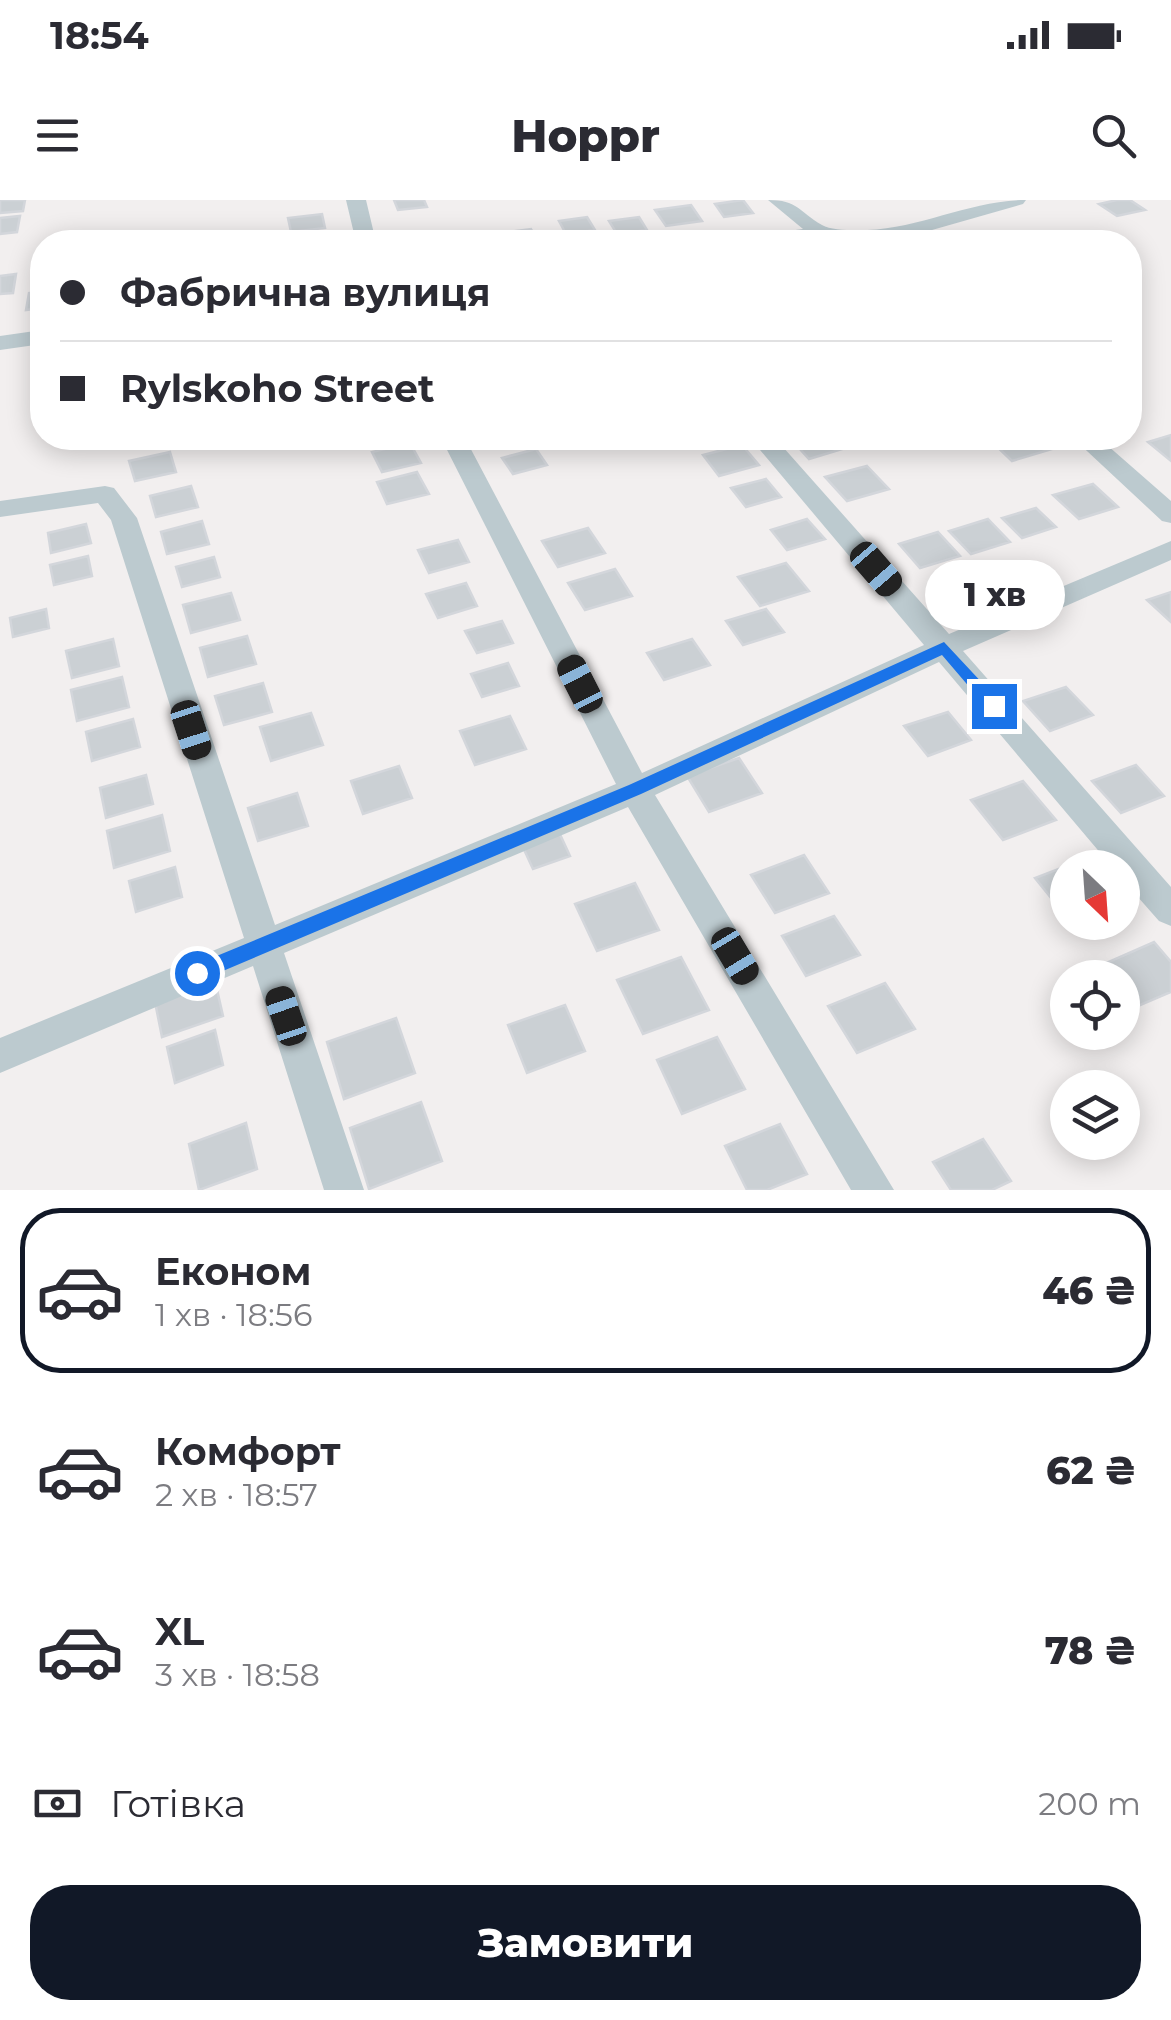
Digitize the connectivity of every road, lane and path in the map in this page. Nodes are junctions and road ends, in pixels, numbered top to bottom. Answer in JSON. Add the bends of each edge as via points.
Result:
{"nodes":[{"id":1,"x":356,"y":200,"type":"edge"},
{"id":2,"x":778,"y":200,"type":"edge"},
{"id":3,"x":1016,"y":200,"type":"edge"},
{"id":4,"x":363,"y":230,"type":"edge"},
{"id":5,"x":816,"y":230,"type":"edge"},
{"id":6,"x":911,"y":230,"type":"edge"},
{"id":7,"x":30,"y":339,"type":"edge"},
{"id":8,"x":0,"y":343,"type":"edge"},
{"id":9,"x":458,"y":450,"type":"edge"},
{"id":10,"x":772,"y":450,"type":"edge"},
{"id":11,"x":1098,"y":450,"type":"edge"},
{"id":12,"x":0,"y":509,"type":"edge"},
{"id":13,"x":1171,"y":515,"type":"edge"},
{"id":14,"x":1171,"y":550,"type":"edge"},
{"id":15,"x":944,"y":648,"type":"junction"},
{"id":16,"x":635,"y":790,"type":"junction"},
{"id":17,"x":1171,"y":911,"type":"edge"},
{"id":18,"x":263,"y":946,"type":"junction"},
{"id":19,"x":0,"y":1056,"type":"edge"},
{"id":20,"x":344,"y":1190,"type":"edge"},
{"id":21,"x":874,"y":1190,"type":"edge"}],
"edges":[{"from":1,"to":4,"type":"street"},
{"from":2,"to":5,"type":"street"},
{"from":3,"to":6,"type":"street"},
{"from":7,"to":8,"type":"street"},
{"from":9,"to":16,"type":"street"},
{"from":10,"to":15,"type":"street"},
{"from":11,"to":13,"type":"street"},
{"from":12,"to":18,"type":"street","via":[[105,494],[124,518]]},
{"from":14,"to":15,"type":"street"},
{"from":15,"to":16,"type":"street"},
{"from":15,"to":17,"type":"street"},
{"from":16,"to":18,"type":"street"},
{"from":16,"to":21,"type":"street"},
{"from":18,"to":19,"type":"street"},
{"from":18,"to":20,"type":"street"}]}
